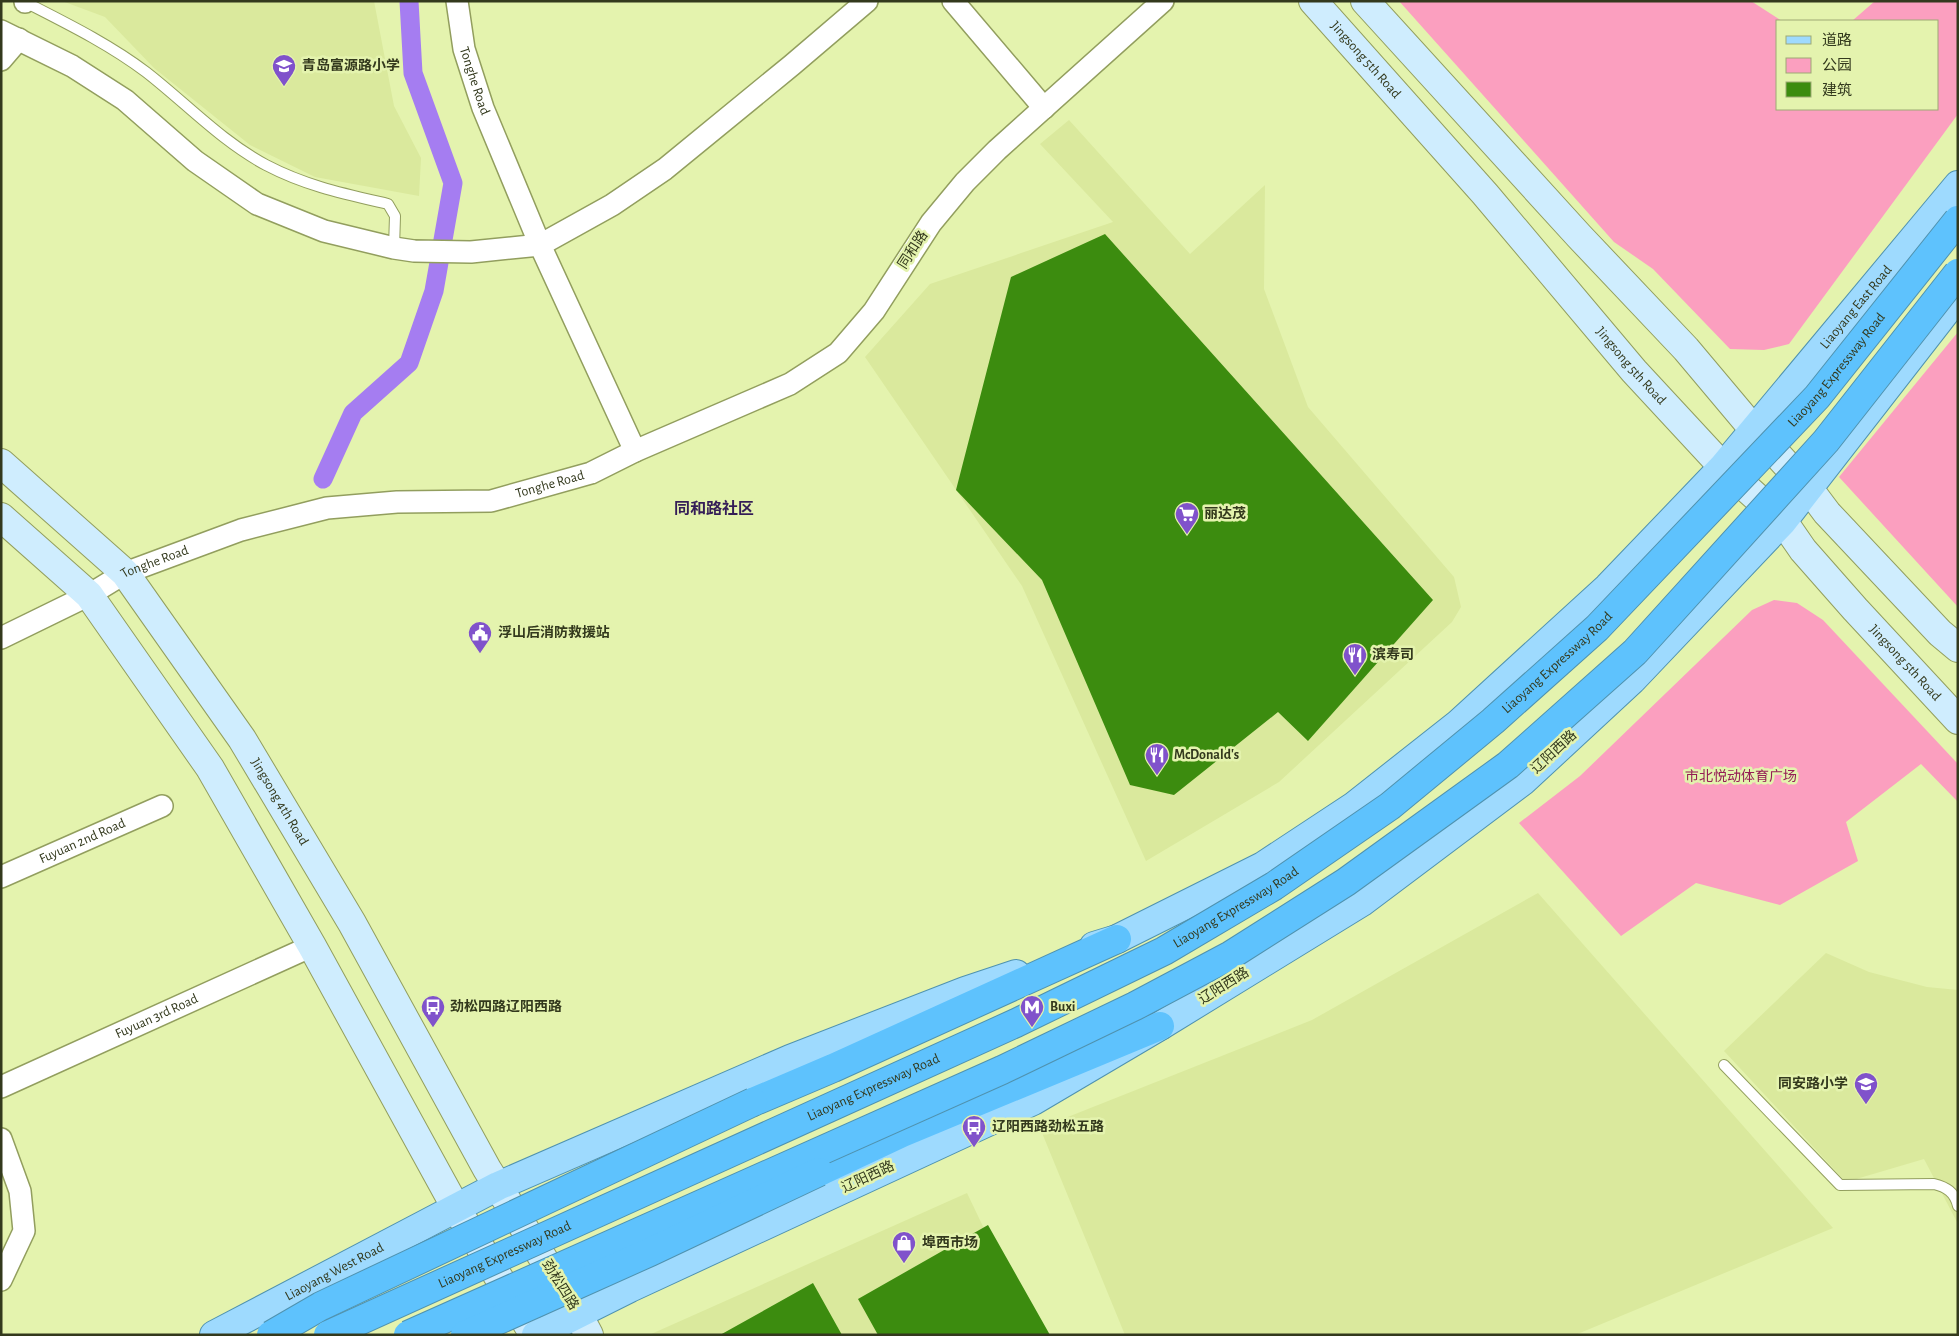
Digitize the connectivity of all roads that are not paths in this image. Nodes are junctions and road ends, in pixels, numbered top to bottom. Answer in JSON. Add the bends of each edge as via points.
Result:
{"nodes":[{"id":1,"x":25,"y":1,"type":"edge"},
{"id":2,"x":457,"y":1,"type":"edge"},
{"id":3,"x":866,"y":1,"type":"edge"},
{"id":4,"x":953,"y":1,"type":"edge"},
{"id":5,"x":1163,"y":1,"type":"edge"},
{"id":6,"x":1313,"y":1,"type":"edge"},
{"id":7,"x":1365,"y":1,"type":"edge"},
{"id":8,"x":10,"y":35,"type":"edge"},
{"id":9,"x":1,"y":60,"type":"edge"},
{"id":10,"x":1044,"y":108,"type":"junction"},
{"id":11,"x":1958,"y":185,"type":"edge"},
{"id":12,"x":1958,"y":220,"type":"edge"},
{"id":13,"x":540,"y":245,"type":"junction"},
{"id":14,"x":404,"y":249,"type":"junction"},
{"id":15,"x":1958,"y":274,"type":"edge"},
{"id":16,"x":1958,"y":296,"type":"edge"},
{"id":17,"x":1756,"y":429,"type":"junction"},
{"id":18,"x":635,"y":451,"type":"junction"},
{"id":19,"x":1,"y":463,"type":"edge"},
{"id":20,"x":1723,"y":467,"type":"junction"},
{"id":21,"x":1809,"y":489,"type":"junction"},
{"id":22,"x":1,"y":517,"type":"edge"},
{"id":23,"x":1783,"y":521,"type":"junction"},
{"id":24,"x":124,"y":573,"type":"junction"},
{"id":25,"x":89,"y":595,"type":"junction"},
{"id":26,"x":1,"y":638,"type":"edge"},
{"id":27,"x":1958,"y":648,"type":"edge"},
{"id":28,"x":1958,"y":720,"type":"edge"},
{"id":29,"x":162,"y":806,"type":"dead end"},
{"id":30,"x":1,"y":877,"type":"edge"},
{"id":31,"x":1116,"y":939,"type":"junction"},
{"id":32,"x":312,"y":946,"type":"junction"},
{"id":33,"x":1160,"y":1026,"type":"junction"},
{"id":34,"x":1724,"y":1065,"type":"dead end"},
{"id":35,"x":1,"y":1087,"type":"edge"},
{"id":36,"x":1,"y":1139,"type":"edge"},
{"id":37,"x":498,"y":1186,"type":"junction"},
{"id":38,"x":1958,"y":1206,"type":"edge"},
{"id":39,"x":456,"y":1208,"type":"junction"},
{"id":40,"x":1,"y":1280,"type":"edge"},
{"id":41,"x":583,"y":1324,"type":"edge"},
{"id":42,"x":214,"y":1335,"type":"edge"},
{"id":43,"x":272,"y":1335,"type":"edge"},
{"id":44,"x":328,"y":1335,"type":"edge"},
{"id":45,"x":408,"y":1335,"type":"edge"},
{"id":46,"x":465,"y":1335,"type":"edge"},
{"id":47,"x":535,"y":1335,"type":"edge"}],
"edges":[{"from":1,"to":14,"type":"lane","via":[[102,43],[138,67],[224,138],[266,165],[320,188],[388,204],[395,216]]},
{"from":2,"to":13,"type":"street","name":"Tonghe Road","via":[[464,48],[483,108]]},
{"from":3,"to":13,"type":"street","via":[[665,169],[612,205]]},
{"from":4,"to":10,"type":"street"},
{"from":5,"to":10,"type":"street","name":"同和路"},
{"from":6,"to":20,"type":"street","name":"Jingsong 5th Road","via":[[1485,194],[1634,370]]},
{"from":7,"to":17,"type":"street"},
{"from":8,"to":9,"type":"street"},
{"from":8,"to":14,"type":"street","via":[[72,66],[125,100],[195,161],[257,204],[324,231]]},
{"from":10,"to":18,"type":"street","name":"同和路","via":[[965,182],[931,223],[874,311],[838,353],[790,384]]},
{"from":11,"to":17,"type":"main road","name":"Liaoyang East Road"},
{"from":12,"to":44,"type":"highway","name":"Liaoyang Expressway Road","bridge":true,"via":[[1817,397],[1597,628],[1493,721],[1390,806],[1274,886],[1164,951],[1016,1023]]},
{"from":13,"to":14,"type":"street","via":[[471,252]]},
{"from":13,"to":18,"type":"street","name":"Tonghe Road"},
{"from":15,"to":45,"type":"highway","bridge":true,"via":[[1826,441],[1635,652],[1508,765],[1346,882],[1231,955],[1135,1006],[1020,1061]]},
{"from":16,"to":21,"type":"main road"},
{"from":17,"to":20,"type":"main road"},
{"from":17,"to":21,"type":"street"},
{"from":18,"to":24,"type":"street","name":"Tonghe Road","via":[[591,473],[491,501],[397,502],[327,508],[241,530]]},
{"from":19,"to":24,"type":"street","name":"Jingsong 4th Road"},
{"from":20,"to":23,"type":"street","name":"Jingsong 5th Road"},
{"from":20,"to":31,"type":"main road","via":[[1608,587],[1458,724],[1361,800],[1263,866]]},
{"from":21,"to":23,"type":"main road","name":"辽阳西路"},
{"from":21,"to":27,"type":"street","via":[[1827,514]]},
{"from":22,"to":25,"type":"street"},
{"from":23,"to":28,"type":"street","name":"Jingsong 5th Road","via":[[1855,609]]},
{"from":23,"to":33,"type":"main road","name":"辽阳西路","via":[[1632,680],[1522,781],[1362,902]]},
{"from":24,"to":25,"type":"street","name":"Tonghe Road"},
{"from":24,"to":37,"type":"street","name":"Jingsong 4th Road","via":[[242,739],[352,923]]},
{"from":25,"to":26,"type":"street","name":"Tonghe Road"},
{"from":25,"to":32,"type":"street","via":[[210,768]]},
{"from":29,"to":30,"type":"street","name":"Fuyuan 2nd Road"},
{"from":31,"to":37,"type":"main road","via":[[965,991],[790,1059]]},
{"from":31,"to":43,"type":"highway","bridge":true,"via":[[753,1102],[321,1306]]},
{"from":32,"to":35,"type":"street","name":"Fuyuan 3rd Road"},
{"from":32,"to":39,"type":"street"},
{"from":33,"to":41,"type":"main road","name":"辽阳西路","via":[[1033,1101]]},
{"from":33,"to":46,"type":"highway","bridge":true,"via":[[902,1133]]},
{"from":34,"to":38,"type":"lane","via":[[1840,1185],[1934,1184],[1947,1188]]},
{"from":36,"to":40,"type":"street","via":[[20,1191],[24,1231]]},
{"from":37,"to":39,"type":"main road"},
{"from":37,"to":41,"type":"street","name":"劲松四路"},
{"from":39,"to":42,"type":"main road","name":"Liaoyang West Road"},
{"from":39,"to":47,"type":"street"},
{"from":41,"to":47,"type":"main road","name":"辽阳西路"}]}
